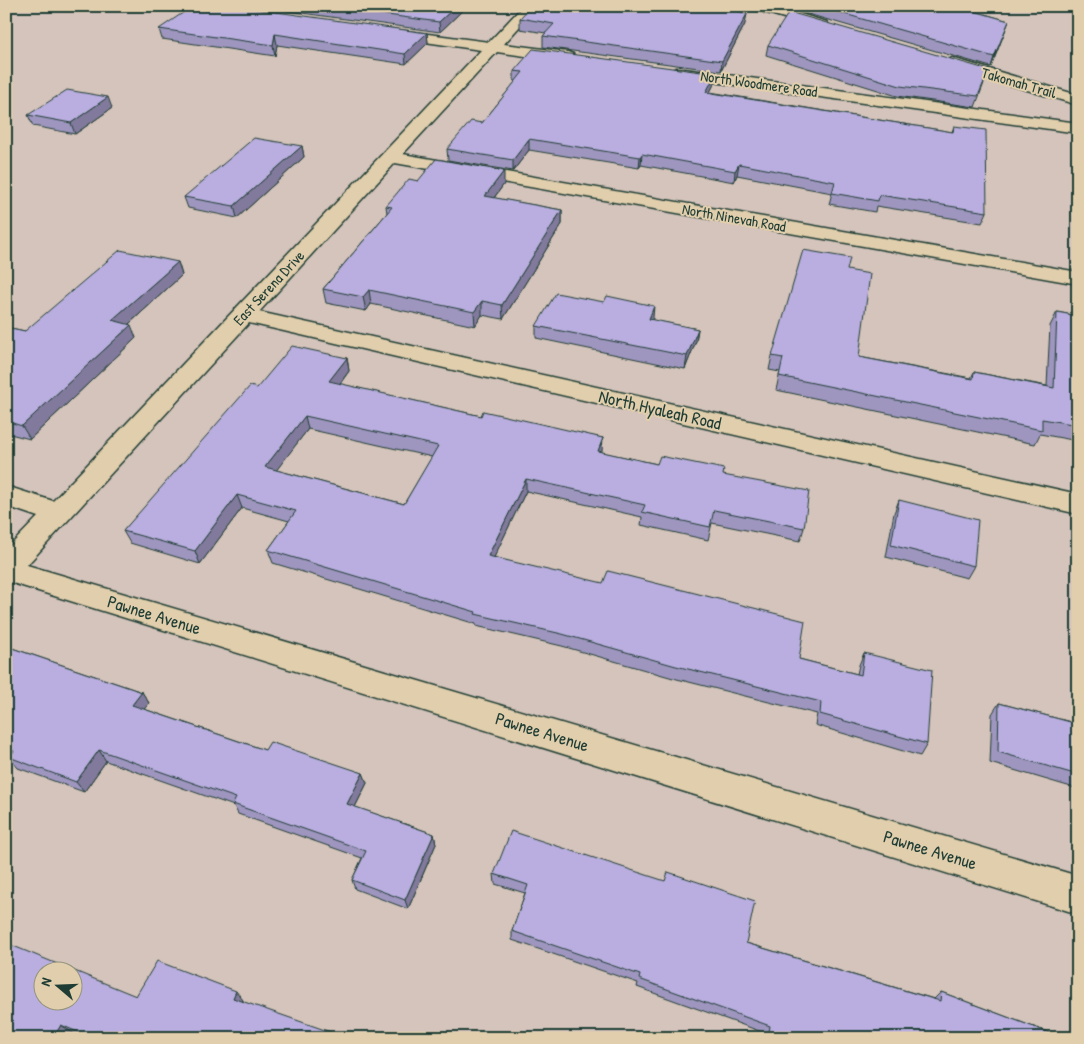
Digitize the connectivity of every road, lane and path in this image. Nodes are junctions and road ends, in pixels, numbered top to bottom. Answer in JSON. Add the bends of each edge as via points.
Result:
{"nodes":[{"id":1,"x":531,"y":6,"type":"edge"},
{"id":2,"x":758,"y":6,"type":"edge"},
{"id":3,"x":833,"y":28,"type":"edge"},
{"id":4,"x":380,"y":31,"type":"edge"},
{"id":5,"x":493,"y":47,"type":"junction"},
{"id":6,"x":581,"y":59,"type":"edge"},
{"id":7,"x":937,"y":59,"type":"edge"},
{"id":8,"x":659,"y":70,"type":"edge"},
{"id":9,"x":1078,"y":100,"type":"edge"},
{"id":10,"x":1078,"y":128,"type":"edge"},
{"id":11,"x":390,"y":157,"type":"junction"},
{"id":12,"x":1078,"y":278,"type":"edge"},
{"id":13,"x":243,"y":316,"type":"junction"},
{"id":14,"x":6,"y":496,"type":"edge"},
{"id":15,"x":1078,"y":504,"type":"edge"},
{"id":16,"x":58,"y":513,"type":"junction"},
{"id":17,"x":6,"y":570,"type":"edge"},
{"id":18,"x":1078,"y":895,"type":"edge"}],
"edges":[{"from":1,"to":5,"type":"street","name":"East Serena Drive"},
{"from":2,"to":3,"type":"street"},
{"from":4,"to":5,"type":"street"},
{"from":5,"to":6,"type":"street"},
{"from":5,"to":11,"type":"street","name":"East Serena Drive"},
{"from":7,"to":9,"type":"street","name":"Takomah Trail"},
{"from":8,"to":10,"type":"street","name":"North Woodmere Road"},
{"from":11,"to":12,"type":"street","name":"North Ninevah Road"},
{"from":11,"to":13,"type":"street","name":"East Serena Drive"},
{"from":13,"to":15,"type":"street","name":"North Hyaleah Road"},
{"from":13,"to":16,"type":"street","name":"East Serena Drive"},
{"from":14,"to":16,"type":"street"},
{"from":16,"to":17,"type":"street","name":"East Serena Drive"},
{"from":17,"to":18,"type":"street","name":"Pawnee Avenue"}]}
